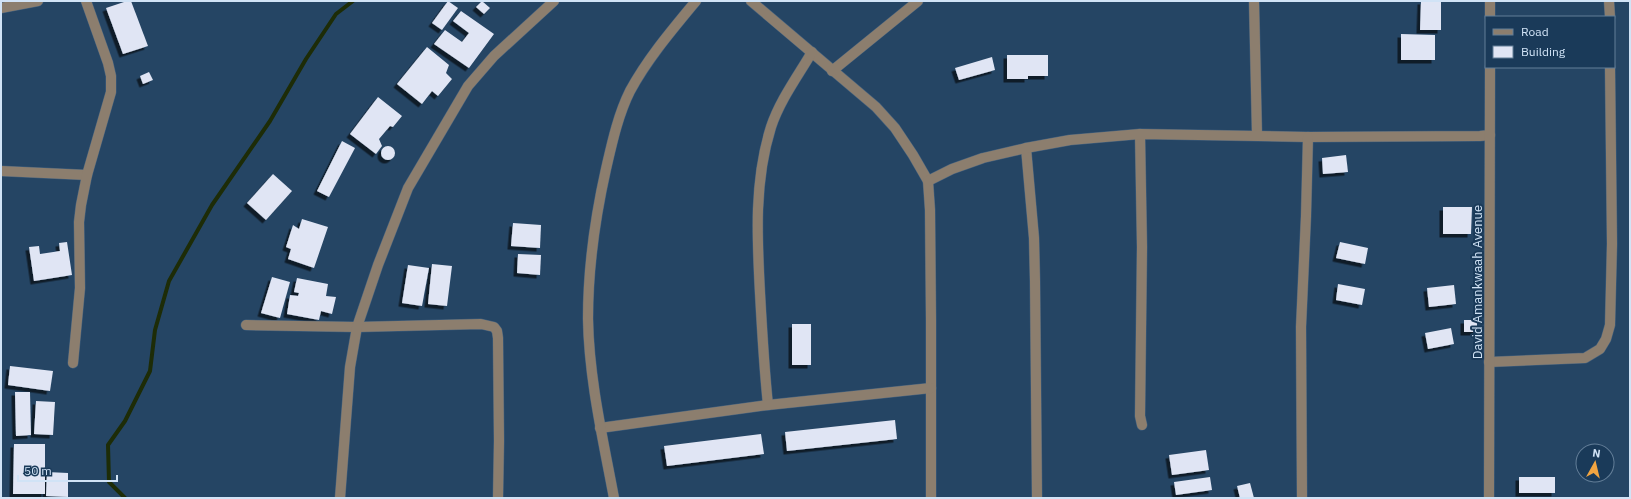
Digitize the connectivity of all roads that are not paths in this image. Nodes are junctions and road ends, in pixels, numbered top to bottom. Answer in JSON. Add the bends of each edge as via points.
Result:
{"nodes":[{"id":1,"x":38,"y":1,"type":"edge"},
{"id":2,"x":86,"y":1,"type":"edge"},
{"id":3,"x":554,"y":1,"type":"edge"},
{"id":4,"x":696,"y":1,"type":"edge"},
{"id":5,"x":751,"y":1,"type":"edge"},
{"id":6,"x":918,"y":1,"type":"edge"},
{"id":7,"x":1254,"y":1,"type":"edge"},
{"id":8,"x":1490,"y":1,"type":"edge"},
{"id":9,"x":1610,"y":1,"type":"edge"},
{"id":10,"x":1,"y":8,"type":"edge"},
{"id":11,"x":1490,"y":16,"type":"edge"},
{"id":12,"x":1610,"y":16,"type":"edge"},
{"id":13,"x":812,"y":52,"type":"junction"},
{"id":14,"x":1490,"y":68,"type":"edge"},
{"id":15,"x":1610,"y":68,"type":"edge"},
{"id":16,"x":832,"y":71,"type":"junction"},
{"id":17,"x":1140,"y":134,"type":"junction"},
{"id":18,"x":1257,"y":135,"type":"junction"},
{"id":19,"x":1490,"y":135,"type":"junction"},
{"id":20,"x":1308,"y":137,"type":"junction"},
{"id":21,"x":1026,"y":148,"type":"junction"},
{"id":22,"x":1,"y":171,"type":"edge"},
{"id":23,"x":87,"y":175,"type":"junction"},
{"id":24,"x":928,"y":181,"type":"junction"},
{"id":25,"x":246,"y":325,"type":"dead end"},
{"id":26,"x":357,"y":327,"type":"junction"},
{"id":27,"x":1490,"y":362,"type":"junction"},
{"id":28,"x":73,"y":363,"type":"dead end"},
{"id":29,"x":931,"y":388,"type":"junction"},
{"id":30,"x":768,"y":405,"type":"junction"},
{"id":31,"x":1142,"y":425,"type":"dead end"},
{"id":32,"x":600,"y":428,"type":"junction"},
{"id":33,"x":340,"y":498,"type":"edge"},
{"id":34,"x":498,"y":498,"type":"edge"},
{"id":35,"x":614,"y":498,"type":"edge"},
{"id":36,"x":931,"y":498,"type":"edge"},
{"id":37,"x":1037,"y":498,"type":"edge"},
{"id":38,"x":1302,"y":498,"type":"edge"},
{"id":39,"x":1489,"y":498,"type":"edge"}],
"edges":[{"from":1,"to":10,"type":"street"},
{"from":2,"to":23,"type":"street","via":[[111,76],[110,92]]},
{"from":3,"to":26,"type":"street","via":[[494,56],[468,86],[408,188],[380,258]]},
{"from":4,"to":32,"type":"street","via":[[646,64],[629,93],[614,135],[600,197],[590,272],[588,319]]},
{"from":5,"to":13,"type":"street"},
{"from":6,"to":16,"type":"street"},
{"from":7,"to":18,"type":"street"},
{"from":8,"to":11,"type":"street"},
{"from":9,"to":12,"type":"street"},
{"from":13,"to":16,"type":"street"},
{"from":13,"to":30,"type":"street","via":[[786,94],[772,126],[764,153],[759,185],[758,263]]},
{"from":14,"to":19,"type":"street","name":"David Amankwaah Avenue"},
{"from":15,"to":27,"type":"street","via":[[1612,244],[1610,325],[1606,339],[1600,349],[1585,358]]},
{"from":16,"to":24,"type":"street","via":[[876,107],[895,128]]},
{"from":17,"to":18,"type":"street"},
{"from":17,"to":21,"type":"street","via":[[1070,140]]},
{"from":17,"to":31,"type":"street"},
{"from":18,"to":20,"type":"street"},
{"from":19,"to":20,"type":"street"},
{"from":19,"to":27,"type":"street","name":"David Amankwaah Avenue"},
{"from":20,"to":38,"type":"street","via":[[1301,327]]},
{"from":21,"to":24,"type":"street","via":[[983,158]]},
{"from":21,"to":37,"type":"street","via":[[1035,274]]},
{"from":22,"to":23,"type":"street"},
{"from":23,"to":28,"type":"street","via":[[79,222],[80,288]]},
{"from":24,"to":29,"type":"street"},
{"from":25,"to":26,"type":"street"},
{"from":26,"to":33,"type":"street","via":[[350,367]]},
{"from":26,"to":34,"type":"street","via":[[480,324],[494,327],[498,338]]},
{"from":27,"to":39,"type":"street","name":"David Amankwaah Avenue"},
{"from":29,"to":30,"type":"street"},
{"from":29,"to":36,"type":"street"},
{"from":30,"to":32,"type":"street"},
{"from":32,"to":35,"type":"street"}]}
